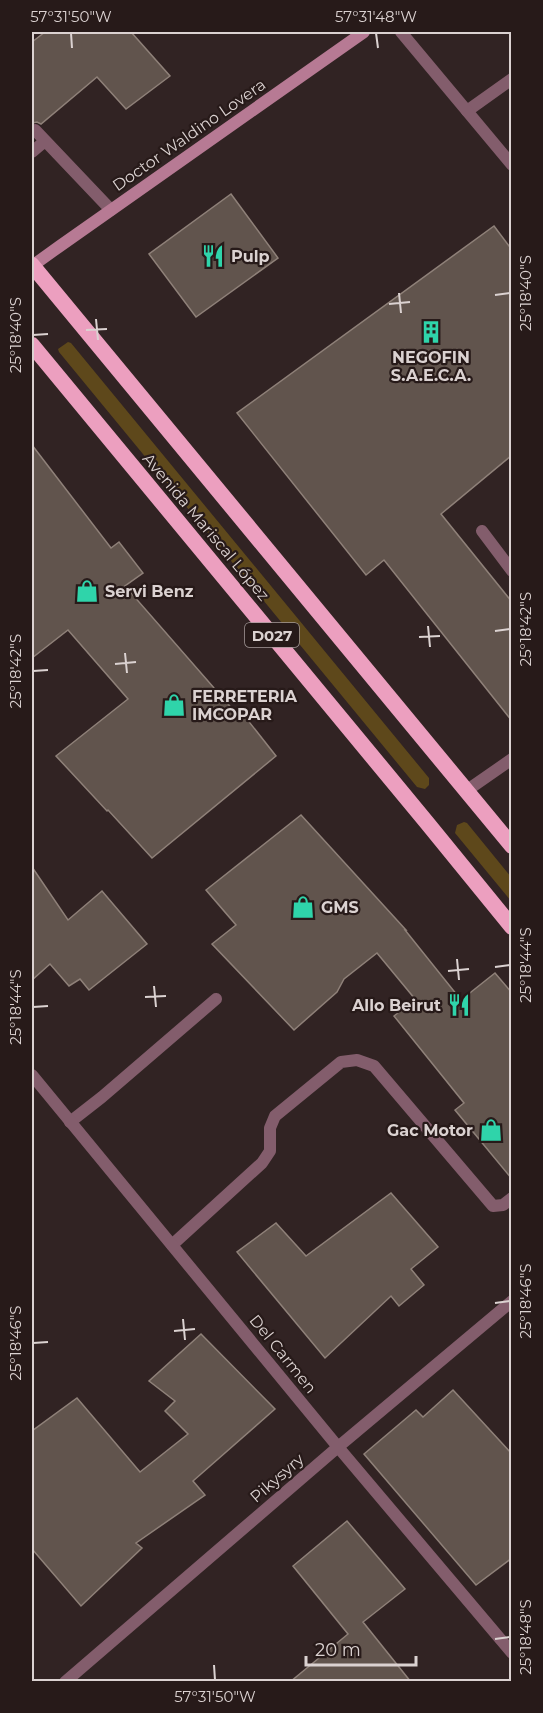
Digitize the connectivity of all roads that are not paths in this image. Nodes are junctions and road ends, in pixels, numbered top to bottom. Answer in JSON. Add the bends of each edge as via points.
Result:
{"nodes":[{"id":1,"x":364,"y":32,"type":"edge"},
{"id":2,"x":402,"y":32,"type":"edge"},
{"id":3,"x":512,"y":79,"type":"edge"},
{"id":4,"x":467,"y":111,"type":"junction"},
{"id":5,"x":34,"y":130,"type":"dead end"},
{"id":6,"x":45,"y":141,"type":"junction"},
{"id":7,"x":32,"y":152,"type":"edge"},
{"id":8,"x":512,"y":165,"type":"edge"},
{"id":9,"x":111,"y":210,"type":"junction"},
{"id":10,"x":32,"y":266,"type":"edge"},
{"id":11,"x":32,"y":345,"type":"edge"},
{"id":12,"x":482,"y":531,"type":"dead end"},
{"id":13,"x":512,"y":571,"type":"edge"},
{"id":14,"x":512,"y":759,"type":"edge"},
{"id":15,"x":466,"y":791,"type":"junction"},
{"id":16,"x":512,"y":846,"type":"edge"},
{"id":17,"x":512,"y":927,"type":"edge"},
{"id":18,"x":216,"y":999,"type":"dead end"},
{"id":19,"x":32,"y":1075,"type":"edge"},
{"id":20,"x":70,"y":1122,"type":"junction"},
{"id":21,"x":512,"y":1198,"type":"edge"},
{"id":22,"x":172,"y":1245,"type":"junction"},
{"id":23,"x":512,"y":1301,"type":"edge"},
{"id":24,"x":338,"y":1447,"type":"junction"},
{"id":25,"x":512,"y":1653,"type":"edge"},
{"id":26,"x":65,"y":1682,"type":"edge"}],
"edges":[{"from":1,"to":9,"type":"main road","name":"Doctor Waldino Lovera"},
{"from":2,"to":4,"type":"street"},
{"from":3,"to":4,"type":"street"},
{"from":4,"to":8,"type":"street"},
{"from":5,"to":6,"type":"street"},
{"from":6,"to":7,"type":"street"},
{"from":6,"to":9,"type":"street"},
{"from":9,"to":10,"type":"main road","name":"Doctor Waldino Lovera"},
{"from":10,"to":15,"type":"highway","name":"Avenida Mariscal López","number":"D027"},
{"from":11,"to":17,"type":"highway","name":"Avenida Mariscal López","number":"D027"},
{"from":12,"to":13,"type":"street"},
{"from":14,"to":15,"type":"street"},
{"from":15,"to":16,"type":"highway","name":"Avenida Mariscal López","number":"D027"},
{"from":18,"to":20,"type":"street"},
{"from":19,"to":20,"type":"street","name":"Del Carmen"},
{"from":20,"to":22,"type":"street","name":"Del Carmen"},
{"from":21,"to":22,"type":"street","via":[[493,1206],[374,1066],[357,1060],[341,1062],[275,1116],[270,1128],[270,1151],[262,1163]]},
{"from":22,"to":24,"type":"street","name":"Del Carmen"},
{"from":23,"to":24,"type":"street","name":"Pikysyry"},
{"from":24,"to":25,"type":"street","name":"Del Carmen"},
{"from":24,"to":26,"type":"street","name":"Pikysyry"}]}
